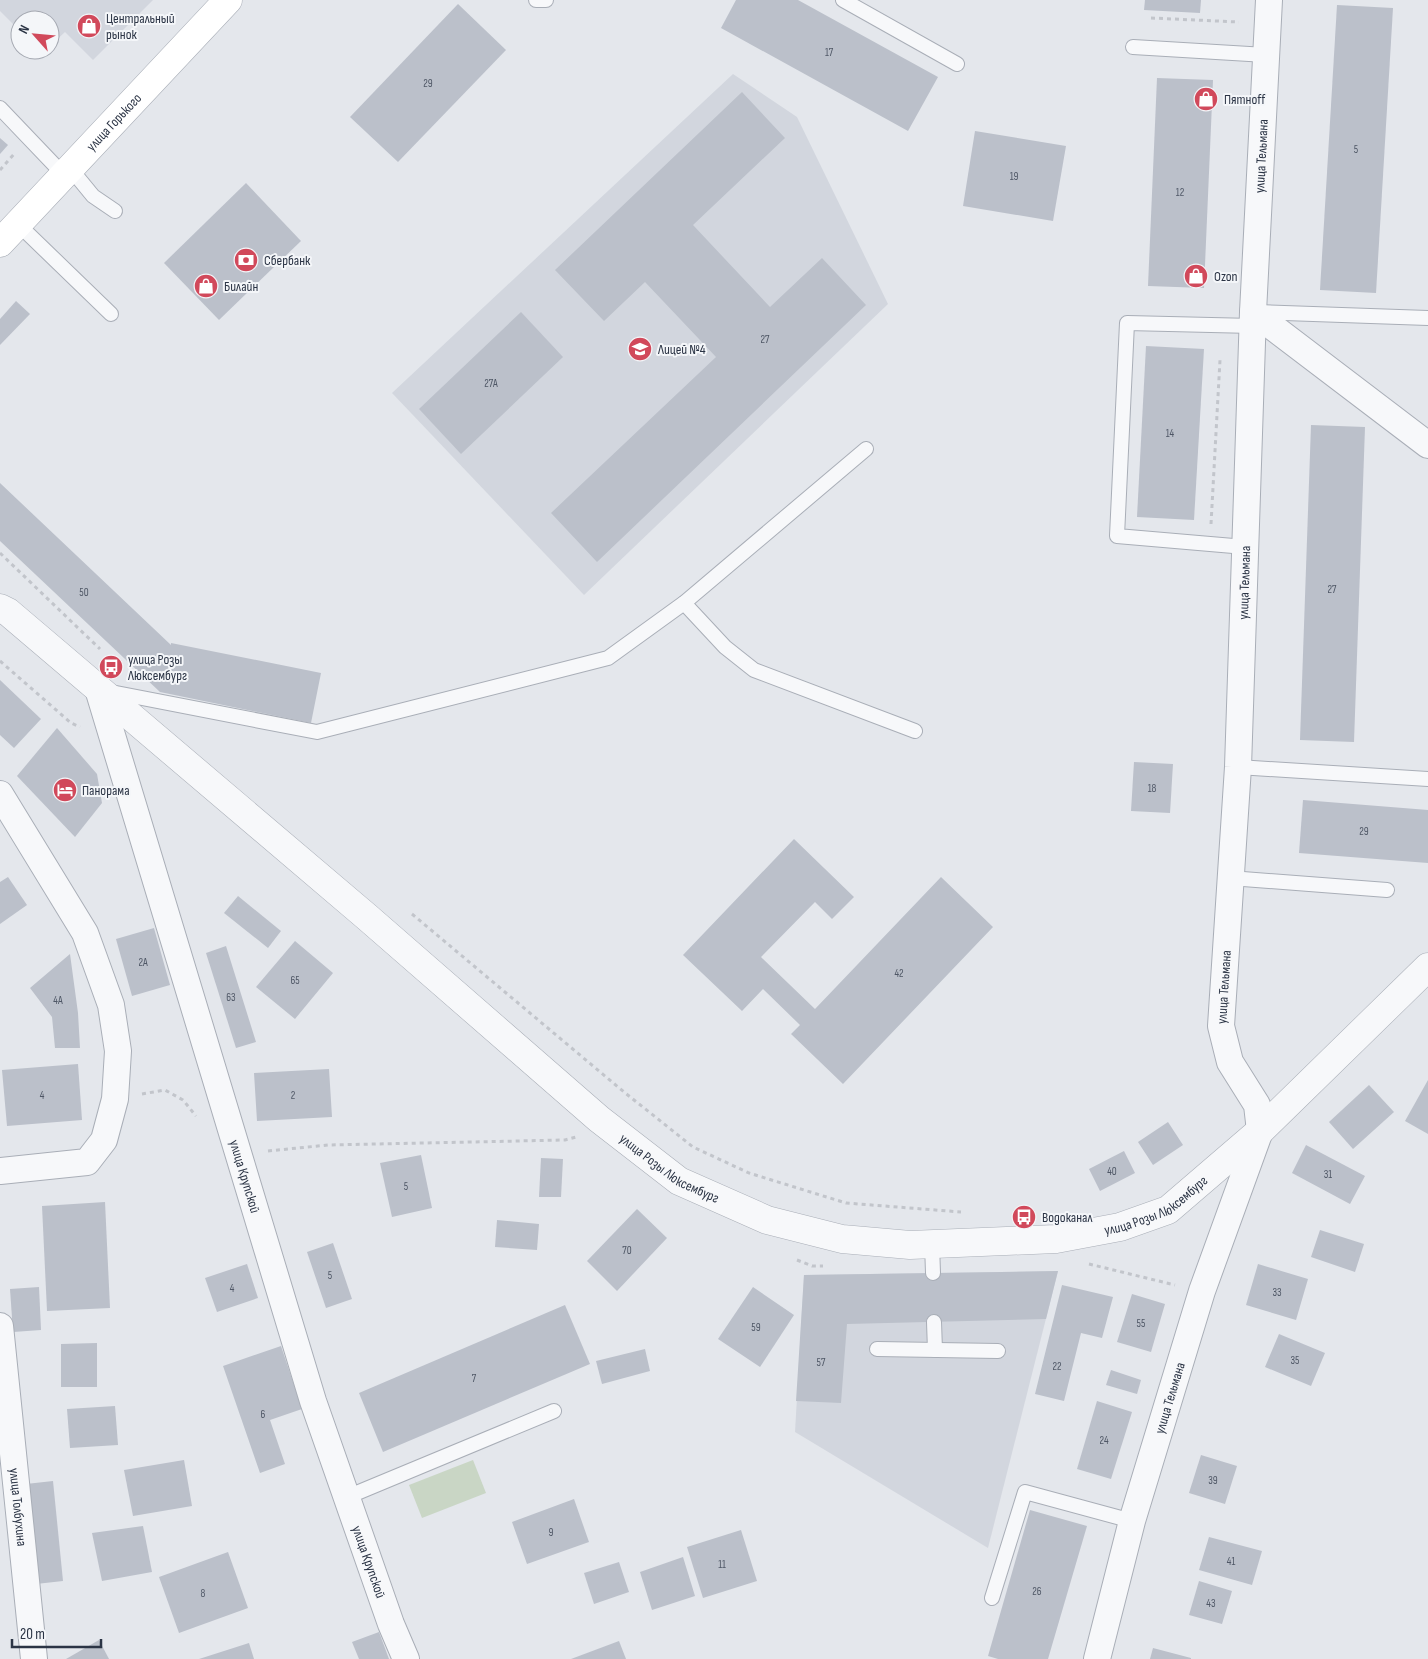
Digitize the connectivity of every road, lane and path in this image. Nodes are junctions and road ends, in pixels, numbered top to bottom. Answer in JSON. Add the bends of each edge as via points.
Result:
{"nodes":[{"id":1,"x":228,"y":0,"type":"edge"},
{"id":2,"x":536,"y":0,"type":"edge"},
{"id":3,"x":546,"y":0,"type":"edge"},
{"id":4,"x":843,"y":0,"type":"edge"},
{"id":5,"x":1269,"y":0,"type":"edge"},
{"id":6,"x":1151,"y":18,"type":"dead end"},
{"id":7,"x":1239,"y":22,"type":"dead end"},
{"id":8,"x":1134,"y":47,"type":"dead end"},
{"id":9,"x":1266,"y":55,"type":"junction"},
{"id":10,"x":957,"y":64,"type":"dead end"},
{"id":11,"x":0,"y":108,"type":"edge"},
{"id":12,"x":16,"y":152,"type":"dead end"},
{"id":13,"x":0,"y":170,"type":"edge"},
{"id":14,"x":67,"y":171,"type":"junction"},
{"id":15,"x":115,"y":211,"type":"dead end"},
{"id":16,"x":9,"y":234,"type":"edge"},
{"id":17,"x":111,"y":314,"type":"dead end"},
{"id":18,"x":1428,"y":318,"type":"edge"},
{"id":19,"x":1253,"y":319,"type":"junction"},
{"id":20,"x":1428,"y":444,"type":"edge"},
{"id":21,"x":866,"y":449,"type":"dead end"},
{"id":22,"x":1245,"y":547,"type":"junction"},
{"id":23,"x":0,"y":553,"type":"edge"},
{"id":24,"x":684,"y":603,"type":"junction"},
{"id":25,"x":0,"y":608,"type":"edge"},
{"id":26,"x":103,"y":652,"type":"dead end"},
{"id":27,"x":0,"y":661,"type":"edge"},
{"id":28,"x":98,"y":690,"type":"junction"},
{"id":29,"x":915,"y":731,"type":"dead end"},
{"id":30,"x":114,"y":742,"type":"junction"},
{"id":31,"x":1238,"y":766,"type":"junction"},
{"id":32,"x":1428,"y":779,"type":"edge"},
{"id":33,"x":0,"y":794,"type":"edge"},
{"id":34,"x":1230,"y":878,"type":"junction"},
{"id":35,"x":1387,"y":890,"type":"dead end"},
{"id":36,"x":410,"y":912,"type":"dead end"},
{"id":37,"x":1428,"y":967,"type":"edge"},
{"id":38,"x":115,"y":1099,"type":"junction"},
{"id":39,"x":1260,"y":1131,"type":"junction"},
{"id":40,"x":580,"y":1136,"type":"dead end"},
{"id":41,"x":232,"y":1137,"type":"junction"},
{"id":42,"x":260,"y":1151,"type":"dead end"},
{"id":43,"x":0,"y":1171,"type":"edge"},
{"id":44,"x":963,"y":1212,"type":"dead end"},
{"id":45,"x":932,"y":1244,"type":"junction"},
{"id":46,"x":933,"y":1273,"type":"dead end"},
{"id":47,"x":934,"y":1322,"type":"dead end"},
{"id":48,"x":0,"y":1326,"type":"edge"},
{"id":49,"x":877,"y":1349,"type":"dead end"},
{"id":50,"x":935,"y":1350,"type":"junction"},
{"id":51,"x":998,"y":1351,"type":"dead end"},
{"id":52,"x":554,"y":1411,"type":"dead end"},
{"id":53,"x":346,"y":1496,"type":"junction"},
{"id":54,"x":1132,"y":1521,"type":"junction"},
{"id":55,"x":992,"y":1598,"type":"dead end"},
{"id":56,"x":34,"y":1659,"type":"edge"},
{"id":57,"x":406,"y":1659,"type":"edge"},
{"id":58,"x":1097,"y":1659,"type":"edge"}],
"edges":[{"from":1,"to":14,"type":"main road","name":"улица Горького"},
{"from":2,"to":3,"type":"lane"},
{"from":4,"to":10,"type":"lane"},
{"from":5,"to":9,"type":"street","name":"улица Тельмана"},
{"from":6,"to":7,"type":"path"},
{"from":8,"to":9,"type":"lane"},
{"from":9,"to":19,"type":"street","name":"улица Тельмана"},
{"from":11,"to":14,"type":"lane"},
{"from":12,"to":13,"type":"path"},
{"from":14,"to":15,"type":"lane","via":[[93,196]]},
{"from":14,"to":16,"type":"main road","name":"улица Горького"},
{"from":16,"to":17,"type":"lane"},
{"from":18,"to":19,"type":"lane"},
{"from":19,"to":20,"type":"street"},
{"from":19,"to":22,"type":"street","name":"улица Тельмана"},
{"from":19,"to":22,"type":"lane","via":[[1127,323],[1117,536]]},
{"from":21,"to":24,"type":"lane"},
{"from":22,"to":31,"type":"street","name":"улица Тельмана"},
{"from":23,"to":26,"type":"path"},
{"from":24,"to":28,"type":"lane","via":[[608,658],[317,732]]},
{"from":24,"to":29,"type":"lane","via":[[725,647],[754,670]]},
{"from":25,"to":28,"type":"street","name":"улица Розы Люксембург"},
{"from":27,"to":30,"type":"path","via":[[71,723]]},
{"from":28,"to":30,"type":"street","name":"улица Крупской"},
{"from":28,"to":45,"type":"street","name":"улица Розы Люксембург","via":[[367,917],[599,1120],[679,1181],[767,1220],[842,1239]]},
{"from":30,"to":41,"type":"street","name":"улица Крупской"},
{"from":31,"to":32,"type":"lane"},
{"from":31,"to":34,"type":"street","name":"улица Тельмана"},
{"from":33,"to":38,"type":"street","via":[[85,933],[111,1005],[118,1051]]},
{"from":34,"to":35,"type":"lane"},
{"from":34,"to":39,"type":"street","name":"улица Тельмана","via":[[1221,1026],[1230,1062],[1257,1105]]},
{"from":36,"to":44,"type":"path","via":[[694,1147],[749,1173],[846,1203]]},
{"from":37,"to":39,"type":"street","name":"улица Розы Люксембург"},
{"from":38,"to":41,"type":"path","via":[[165,1090],[184,1100],[208,1131]]},
{"from":38,"to":43,"type":"street","via":[[104,1140],[87,1162]]},
{"from":39,"to":45,"type":"street","name":"улица Розы Люксембург","via":[[1168,1210],[1120,1227],[1056,1239]]},
{"from":39,"to":54,"type":"street","name":"улица Тельмана","via":[[1202,1291]]},
{"from":40,"to":42,"type":"path","via":[[565,1140],[328,1145]]},
{"from":41,"to":53,"type":"street","name":"улица Крупской"},
{"from":45,"to":46,"type":"lane"},
{"from":47,"to":50,"type":"lane"},
{"from":48,"to":56,"type":"street","name":"улица Толбухина"},
{"from":49,"to":50,"type":"lane"},
{"from":50,"to":51,"type":"lane"},
{"from":52,"to":53,"type":"lane"},
{"from":53,"to":57,"type":"street","name":"улица Крупской"},
{"from":54,"to":55,"type":"lane","via":[[1025,1492]]},
{"from":54,"to":58,"type":"street","name":"улица Тельмана"}]}
